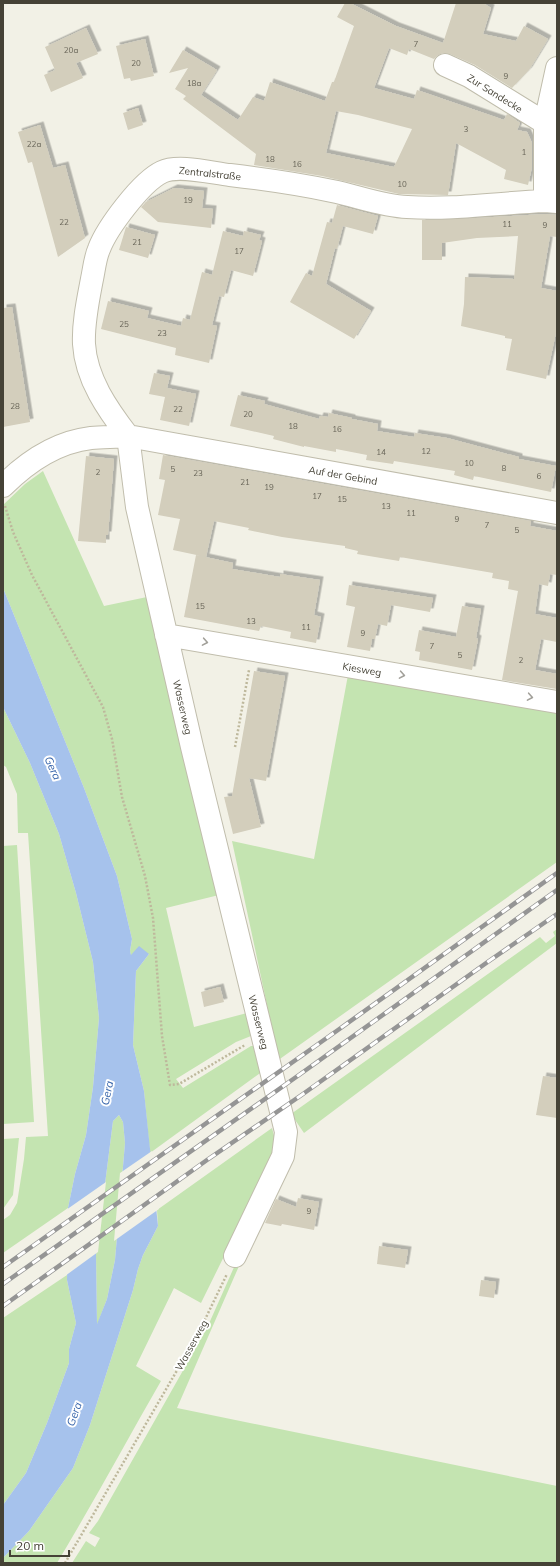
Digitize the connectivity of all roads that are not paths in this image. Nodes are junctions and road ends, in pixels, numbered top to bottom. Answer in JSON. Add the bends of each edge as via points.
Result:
{"nodes":[{"id":1,"x":444,"y":65,"type":"dead end"},
{"id":2,"x":557,"y":68,"type":"edge"},
{"id":3,"x":545,"y":123,"type":"junction"},
{"id":4,"x":551,"y":201,"type":"edge"},
{"id":5,"x":128,"y":436,"type":"junction"},
{"id":6,"x":3,"y":488,"type":"edge"},
{"id":7,"x":557,"y":513,"type":"edge"},
{"id":8,"x":166,"y":635,"type":"junction"},
{"id":9,"x":557,"y":702,"type":"edge"},
{"id":10,"x":235,"y":1256,"type":"road end"}],
"edges":[{"from":1,"to":3,"type":"street","name":"Zur Sandecke","via":[[475,79]]},
{"from":2,"to":3,"type":"street"},
{"from":3,"to":4,"type":"street"},
{"from":4,"to":5,"type":"street","name":"Zentralstraße","via":[[405,207],[395,210],[333,191],[194,171],[176,169],[162,172],[150,179],[125,207],[98,250],[86,309],[84,344],[89,371],[100,394]]},
{"from":5,"to":6,"type":"street","name":"Auf der Gebind","via":[[90,438],[60,446],[36,458]]},
{"from":5,"to":7,"type":"street","name":"Auf der Gebind"},
{"from":5,"to":8,"type":"street","name":"Wasserweg","via":[[137,507]]},
{"from":8,"to":9,"type":"street","name":"Kiesweg","one_way":true},
{"from":8,"to":10,"type":"street","name":"Wasserweg","via":[[286,1132],[285,1149],[279,1166]]}]}
